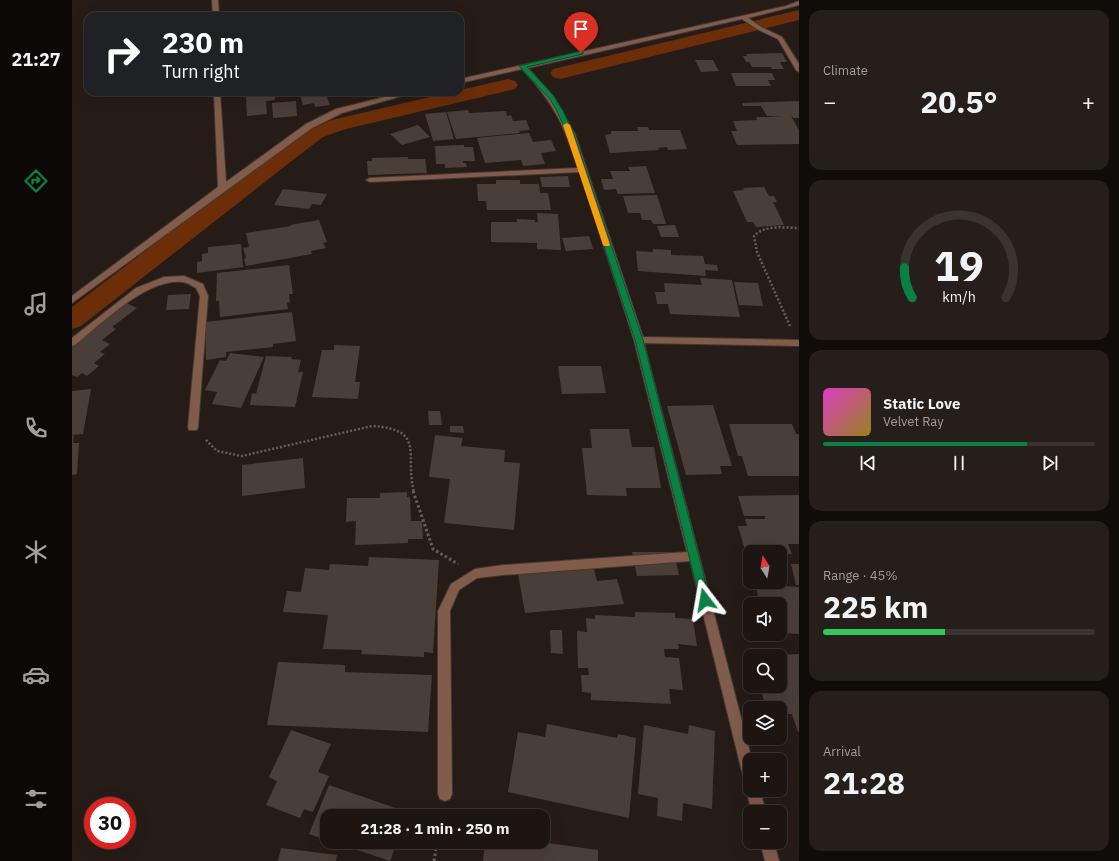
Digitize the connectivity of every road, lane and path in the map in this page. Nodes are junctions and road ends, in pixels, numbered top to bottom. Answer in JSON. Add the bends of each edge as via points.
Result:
{"nodes":[{"id":1,"x":215,"y":0,"type":"edge"},
{"id":2,"x":799,"y":3,"type":"edge"},
{"id":3,"x":216,"y":12,"type":"edge"},
{"id":4,"x":743,"y":17,"type":"junction"},
{"id":5,"x":522,"y":66,"type":"junction"},
{"id":6,"x":799,"y":70,"type":"edge"},
{"id":7,"x":464,"y":80,"type":"edge"},
{"id":8,"x":217,"y":96,"type":"edge"},
{"id":9,"x":396,"y":96,"type":"edge"},
{"id":10,"x":582,"y":170,"type":"junction"},
{"id":11,"x":370,"y":180,"type":"dead end"},
{"id":12,"x":222,"y":188,"type":"junction"},
{"id":13,"x":799,"y":228,"type":"edge"},
{"id":14,"x":72,"y":300,"type":"edge"},
{"id":15,"x":639,"y":340,"type":"junction"},
{"id":16,"x":72,"y":343,"type":"edge"},
{"id":17,"x":798,"y":343,"type":"edge"},
{"id":18,"x":193,"y":427,"type":"joint"},
{"id":19,"x":694,"y":556,"type":"junction"},
{"id":20,"x":475,"y":574,"type":"junction"},
{"id":21,"x":744,"y":753,"type":"edge"},
{"id":22,"x":445,"y":794,"type":"dead end"},
{"id":23,"x":436,"y":849,"type":"edge"},
{"id":24,"x":769,"y":849,"type":"edge"},
{"id":25,"x":434,"y":861,"type":"edge"},
{"id":26,"x":772,"y":861,"type":"edge"}],
"edges":[{"from":1,"to":3,"type":"street"},
{"from":2,"to":4,"type":"street"},
{"from":4,"to":5,"type":"street"},
{"from":4,"to":6,"type":"street","via":[[780,38]]},
{"from":5,"to":7,"type":"street"},
{"from":5,"to":10,"type":"street","via":[[551,97],[560,111],[571,134]]},
{"from":8,"to":12,"type":"street"},
{"from":9,"to":12,"type":"street","via":[[355,106],[325,117]]},
{"from":10,"to":11,"type":"street"},
{"from":10,"to":15,"type":"street"},
{"from":12,"to":14,"type":"street"},
{"from":13,"to":17,"type":"path","via":[[763,229],[757,231],[754,236],[757,252]]},
{"from":15,"to":17,"type":"street"},
{"from":15,"to":19,"type":"street"},
{"from":16,"to":18,"type":"street","via":[[140,290],[164,280],[184,279],[200,286],[204,296]]},
{"from":18,"to":20,"type":"path","via":[[217,451],[242,456],[372,426],[388,427],[404,434],[410,443],[413,490],[433,549]]},
{"from":19,"to":20,"type":"street"},
{"from":19,"to":21,"type":"street"},
{"from":20,"to":22,"type":"street","via":[[455,587],[444,611]]},
{"from":23,"to":25,"type":"path"},
{"from":24,"to":26,"type":"street"}]}
